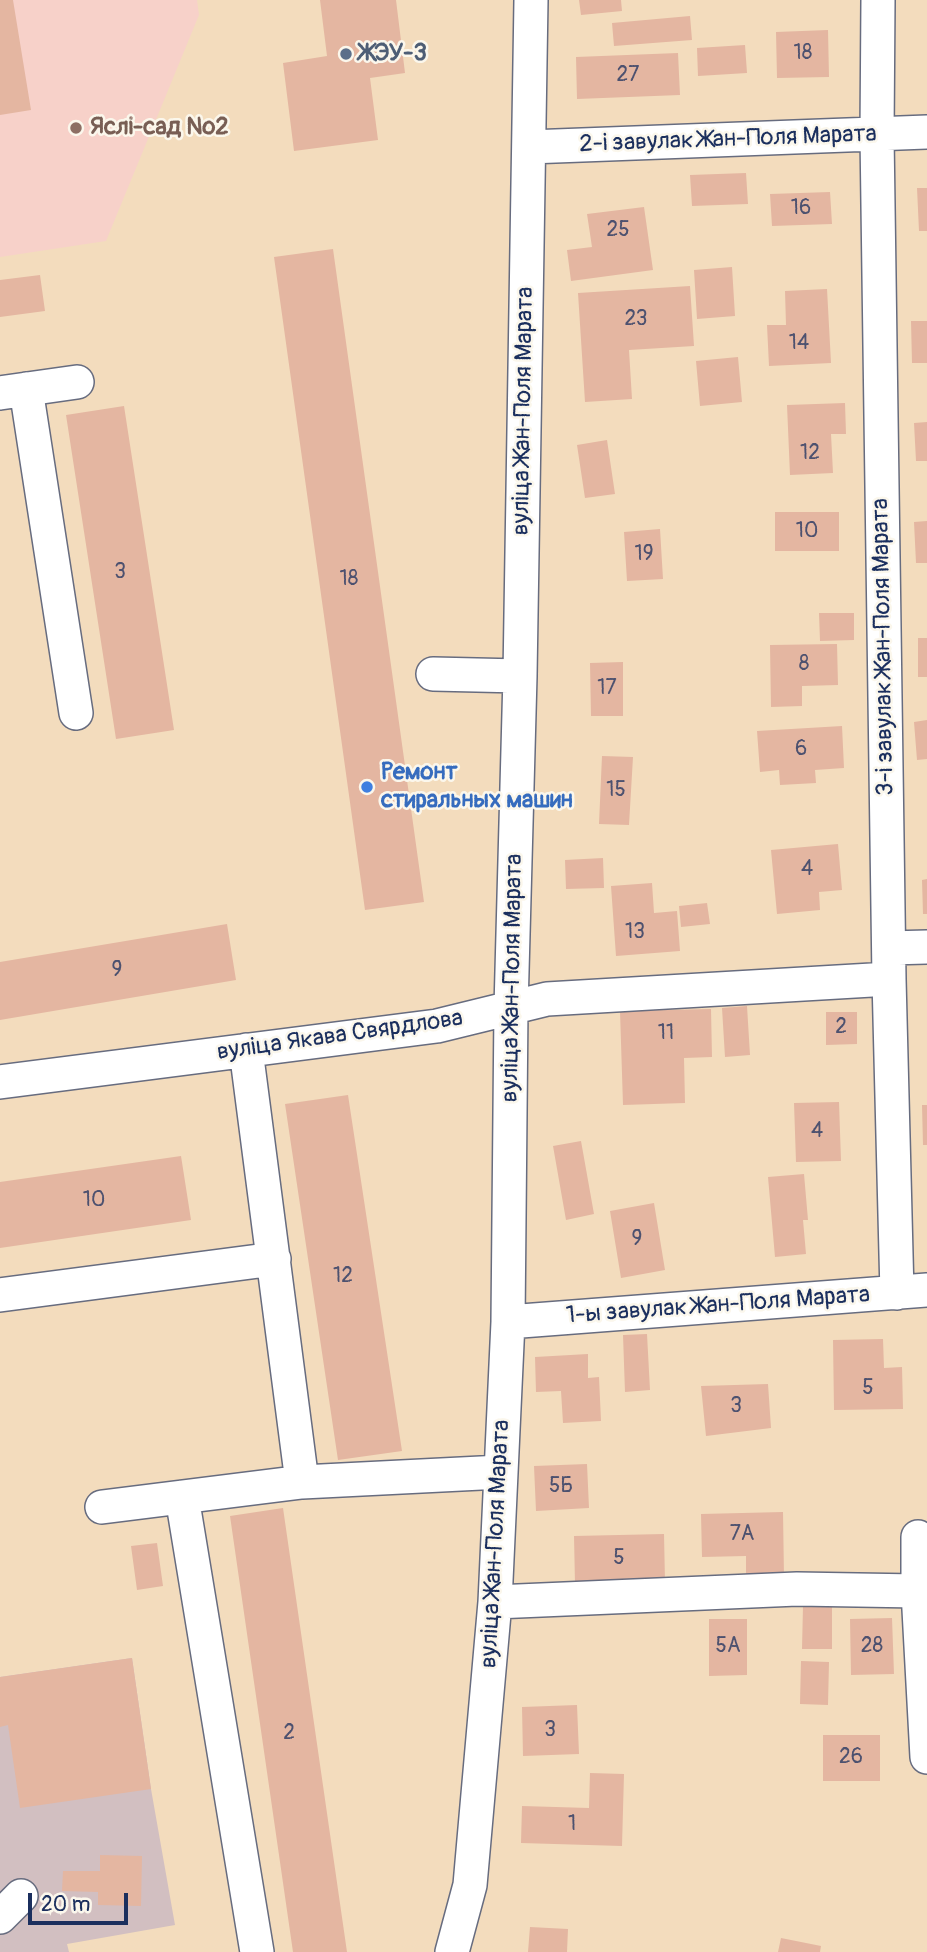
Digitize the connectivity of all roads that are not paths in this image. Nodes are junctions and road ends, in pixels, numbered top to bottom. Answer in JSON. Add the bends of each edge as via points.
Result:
{"nodes":[{"id":1,"x":531,"y":0,"type":"edge"},
{"id":2,"x":878,"y":0,"type":"edge"},
{"id":3,"x":927,"y":132,"type":"edge"},
{"id":4,"x":877,"y":135,"type":"junction"},
{"id":5,"x":529,"y":146,"type":"junction"},
{"id":6,"x":77,"y":382,"type":"dead end"},
{"id":7,"x":13,"y":391,"type":"edge"},
{"id":8,"x":433,"y":674,"type":"dead end"},
{"id":9,"x":520,"y":676,"type":"junction"},
{"id":10,"x":76,"y":713,"type":"dead end"},
{"id":11,"x":927,"y":947,"type":"edge"},
{"id":12,"x":889,"y":963,"type":"junction"},
{"id":13,"x":511,"y":1008,"type":"junction"},
{"id":14,"x":246,"y":1050,"type":"junction"},
{"id":15,"x":0,"y":1082,"type":"edge"},
{"id":16,"x":274,"y":1259,"type":"junction"},
{"id":17,"x":912,"y":1292,"type":"edge"},
{"id":18,"x":0,"y":1295,"type":"edge"},
{"id":19,"x":508,"y":1322,"type":"junction"},
{"id":20,"x":501,"y":1472,"type":"junction"},
{"id":21,"x":302,"y":1482,"type":"junction"},
{"id":22,"x":182,"y":1497,"type":"junction"},
{"id":23,"x":102,"y":1507,"type":"dead end"},
{"id":24,"x":918,"y":1537,"type":"dead end"},
{"id":25,"x":918,"y":1591,"type":"junction"},
{"id":26,"x":495,"y":1602,"type":"junction"},
{"id":27,"x":927,"y":1757,"type":"edge"},
{"id":28,"x":257,"y":1952,"type":"edge"},
{"id":29,"x":452,"y":1952,"type":"edge"}],
"edges":[{"from":1,"to":5,"type":"street","name":"вуліца Жан-Поля Марата"},
{"from":2,"to":4,"type":"street","name":"3-і завулак Жан-Поля Марата"},
{"from":3,"to":4,"type":"street","name":"2-і завулак Жан-Поля Марата"},
{"from":4,"to":5,"type":"street","name":"2-і завулак Жан-Поля Марата"},
{"from":4,"to":12,"type":"street","name":"3-і завулак Жан-Поля Марата"},
{"from":5,"to":9,"type":"street","name":"вуліца Жан-Поля Марата"},
{"from":6,"to":7,"type":"street"},
{"from":7,"to":10,"type":"street"},
{"from":8,"to":9,"type":"street"},
{"from":9,"to":13,"type":"street","name":"вуліца Жан-Поля Марата"},
{"from":11,"to":12,"type":"street","name":"вуліца Якава Свярдлова"},
{"from":12,"to":13,"type":"street","name":"вуліца Якава Свярдлова","via":[[547,999]]},
{"from":12,"to":17,"type":"street","name":"3-і завулак Жан-Поля Марата"},
{"from":13,"to":14,"type":"street","name":"вуліца Якава Свярдлова","via":[[437,1026]]},
{"from":13,"to":19,"type":"street","name":"вуліца Жан-Поля Марата"},
{"from":14,"to":15,"type":"street","name":"вуліца Якава Свярдлова"},
{"from":14,"to":16,"type":"street"},
{"from":16,"to":18,"type":"street"},
{"from":16,"to":21,"type":"street"},
{"from":17,"to":19,"type":"street","name":"1-ы завулак Жан-Поля Марата"},
{"from":19,"to":20,"type":"street","name":"вуліца Жан-Поля Марата"},
{"from":20,"to":21,"type":"street"},
{"from":20,"to":26,"type":"street","name":"вуліца Жан-Поля Марата"},
{"from":21,"to":22,"type":"street"},
{"from":22,"to":23,"type":"street"},
{"from":22,"to":28,"type":"street"},
{"from":24,"to":25,"type":"street"},
{"from":25,"to":26,"type":"street","via":[[797,1589]]},
{"from":25,"to":27,"type":"street"},
{"from":26,"to":29,"type":"street","name":"вуліца Жан-Поля Марата","via":[[470,1885]]}]}
